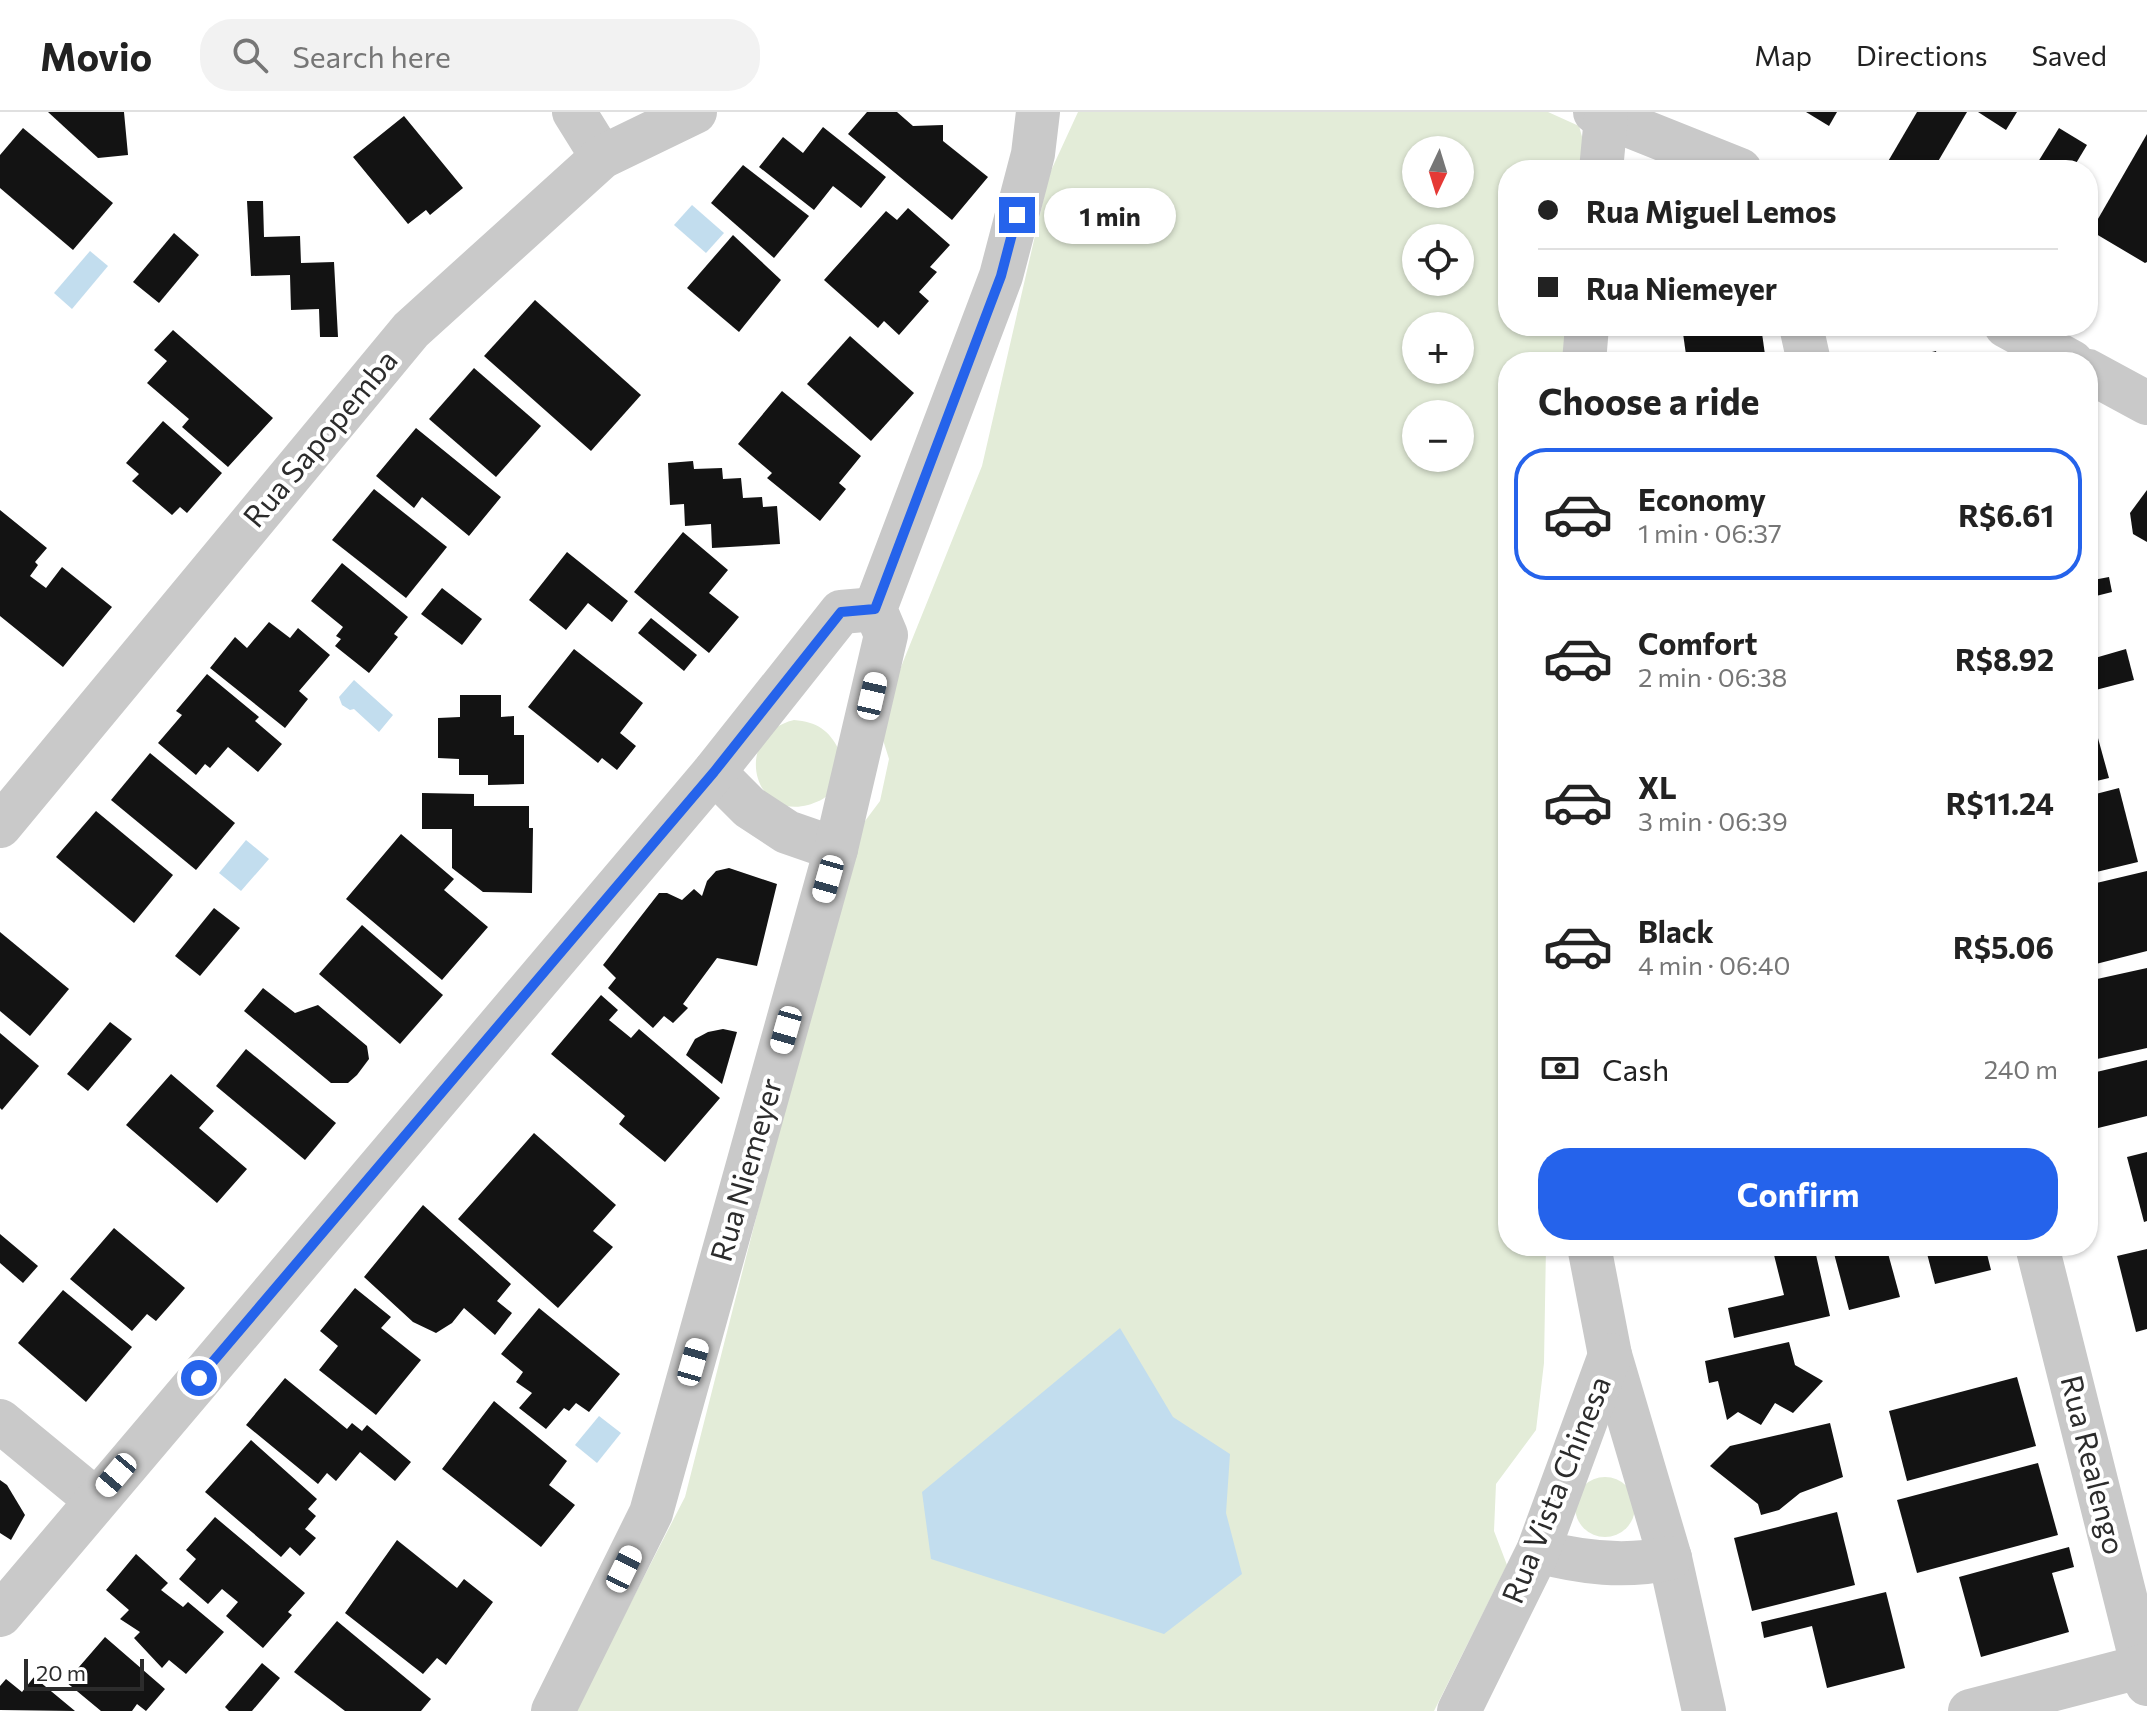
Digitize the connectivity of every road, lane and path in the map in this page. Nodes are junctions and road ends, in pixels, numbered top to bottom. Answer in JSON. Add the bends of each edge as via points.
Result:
{"nodes":[{"id":1,"x":574,"y":112,"type":"edge"},
{"id":2,"x":695,"y":112,"type":"edge"},
{"id":3,"x":1038,"y":112,"type":"edge"},
{"id":4,"x":1600,"y":114,"type":"edge"},
{"id":5,"x":602,"y":157,"type":"junction"},
{"id":6,"x":1601,"y":160,"type":"edge"},
{"id":7,"x":1715,"y":160,"type":"edge"},
{"id":8,"x":2024,"y":336,"type":"edge"},
{"id":9,"x":2054,"y":352,"type":"edge"},
{"id":10,"x":2098,"y":376,"type":"edge"},
{"id":11,"x":2143,"y":398,"type":"edge"},
{"id":12,"x":875,"y":609,"type":"junction"},
{"id":13,"x":714,"y":772,"type":"junction"},
{"id":14,"x":0,"y":826,"type":"edge"},
{"id":15,"x":836,"y":849,"type":"junction"},
{"id":16,"x":1591,"y":1256,"type":"edge"},
{"id":17,"x":2040,"y":1256,"type":"edge"},
{"id":18,"x":1610,"y":1355,"type":"junction"},
{"id":19,"x":0,"y":1421,"type":"edge"},
{"id":20,"x":96,"y":1500,"type":"junction"},
{"id":21,"x":1538,"y":1551,"type":"junction"},
{"id":22,"x":1670,"y":1558,"type":"junction"},
{"id":23,"x":0,"y":1615,"type":"edge"},
{"id":24,"x":2146,"y":1672,"type":"edge"},
{"id":25,"x":553,"y":1711,"type":"edge"},
{"id":26,"x":1459,"y":1711,"type":"edge"},
{"id":27,"x":1704,"y":1711,"type":"edge"},
{"id":28,"x":1970,"y":1711,"type":"edge"}],
"edges":[{"from":1,"to":5,"type":"street"},
{"from":2,"to":5,"type":"street","name":"Rua Sapopemba"},
{"from":3,"to":12,"type":"street","via":[[1033,154],[1001,276]]},
{"from":4,"to":6,"type":"street"},
{"from":4,"to":7,"type":"street"},
{"from":5,"to":14,"type":"street","name":"Rua Sapopemba","via":[[411,330]]},
{"from":8,"to":9,"type":"street"},
{"from":10,"to":11,"type":"street"},
{"from":12,"to":13,"type":"street","via":[[841,612]]},
{"from":12,"to":15,"type":"street","name":"Rua Niemeyer","via":[[886,635]]},
{"from":13,"to":15,"type":"street","via":[[749,807],[787,832]]},
{"from":13,"to":20,"type":"street"},
{"from":15,"to":25,"type":"street","name":"Rua Niemeyer","via":[[651,1513]]},
{"from":16,"to":18,"type":"street","name":"Rua Vista Chinesa"},
{"from":17,"to":24,"type":"street","name":"Rua Realengo"},
{"from":18,"to":21,"type":"street","name":"Rua Vista Chinesa"},
{"from":18,"to":22,"type":"street","name":"Rua Vista Chinesa"},
{"from":19,"to":20,"type":"street"},
{"from":20,"to":23,"type":"street"},
{"from":21,"to":22,"type":"street","via":[[1590,1562],[1642,1564]]},
{"from":21,"to":26,"type":"street","name":"Rua Vista Chinesa"},
{"from":22,"to":27,"type":"street","name":"Rua Vista Chinesa"},
{"from":24,"to":28,"type":"street"}]}
